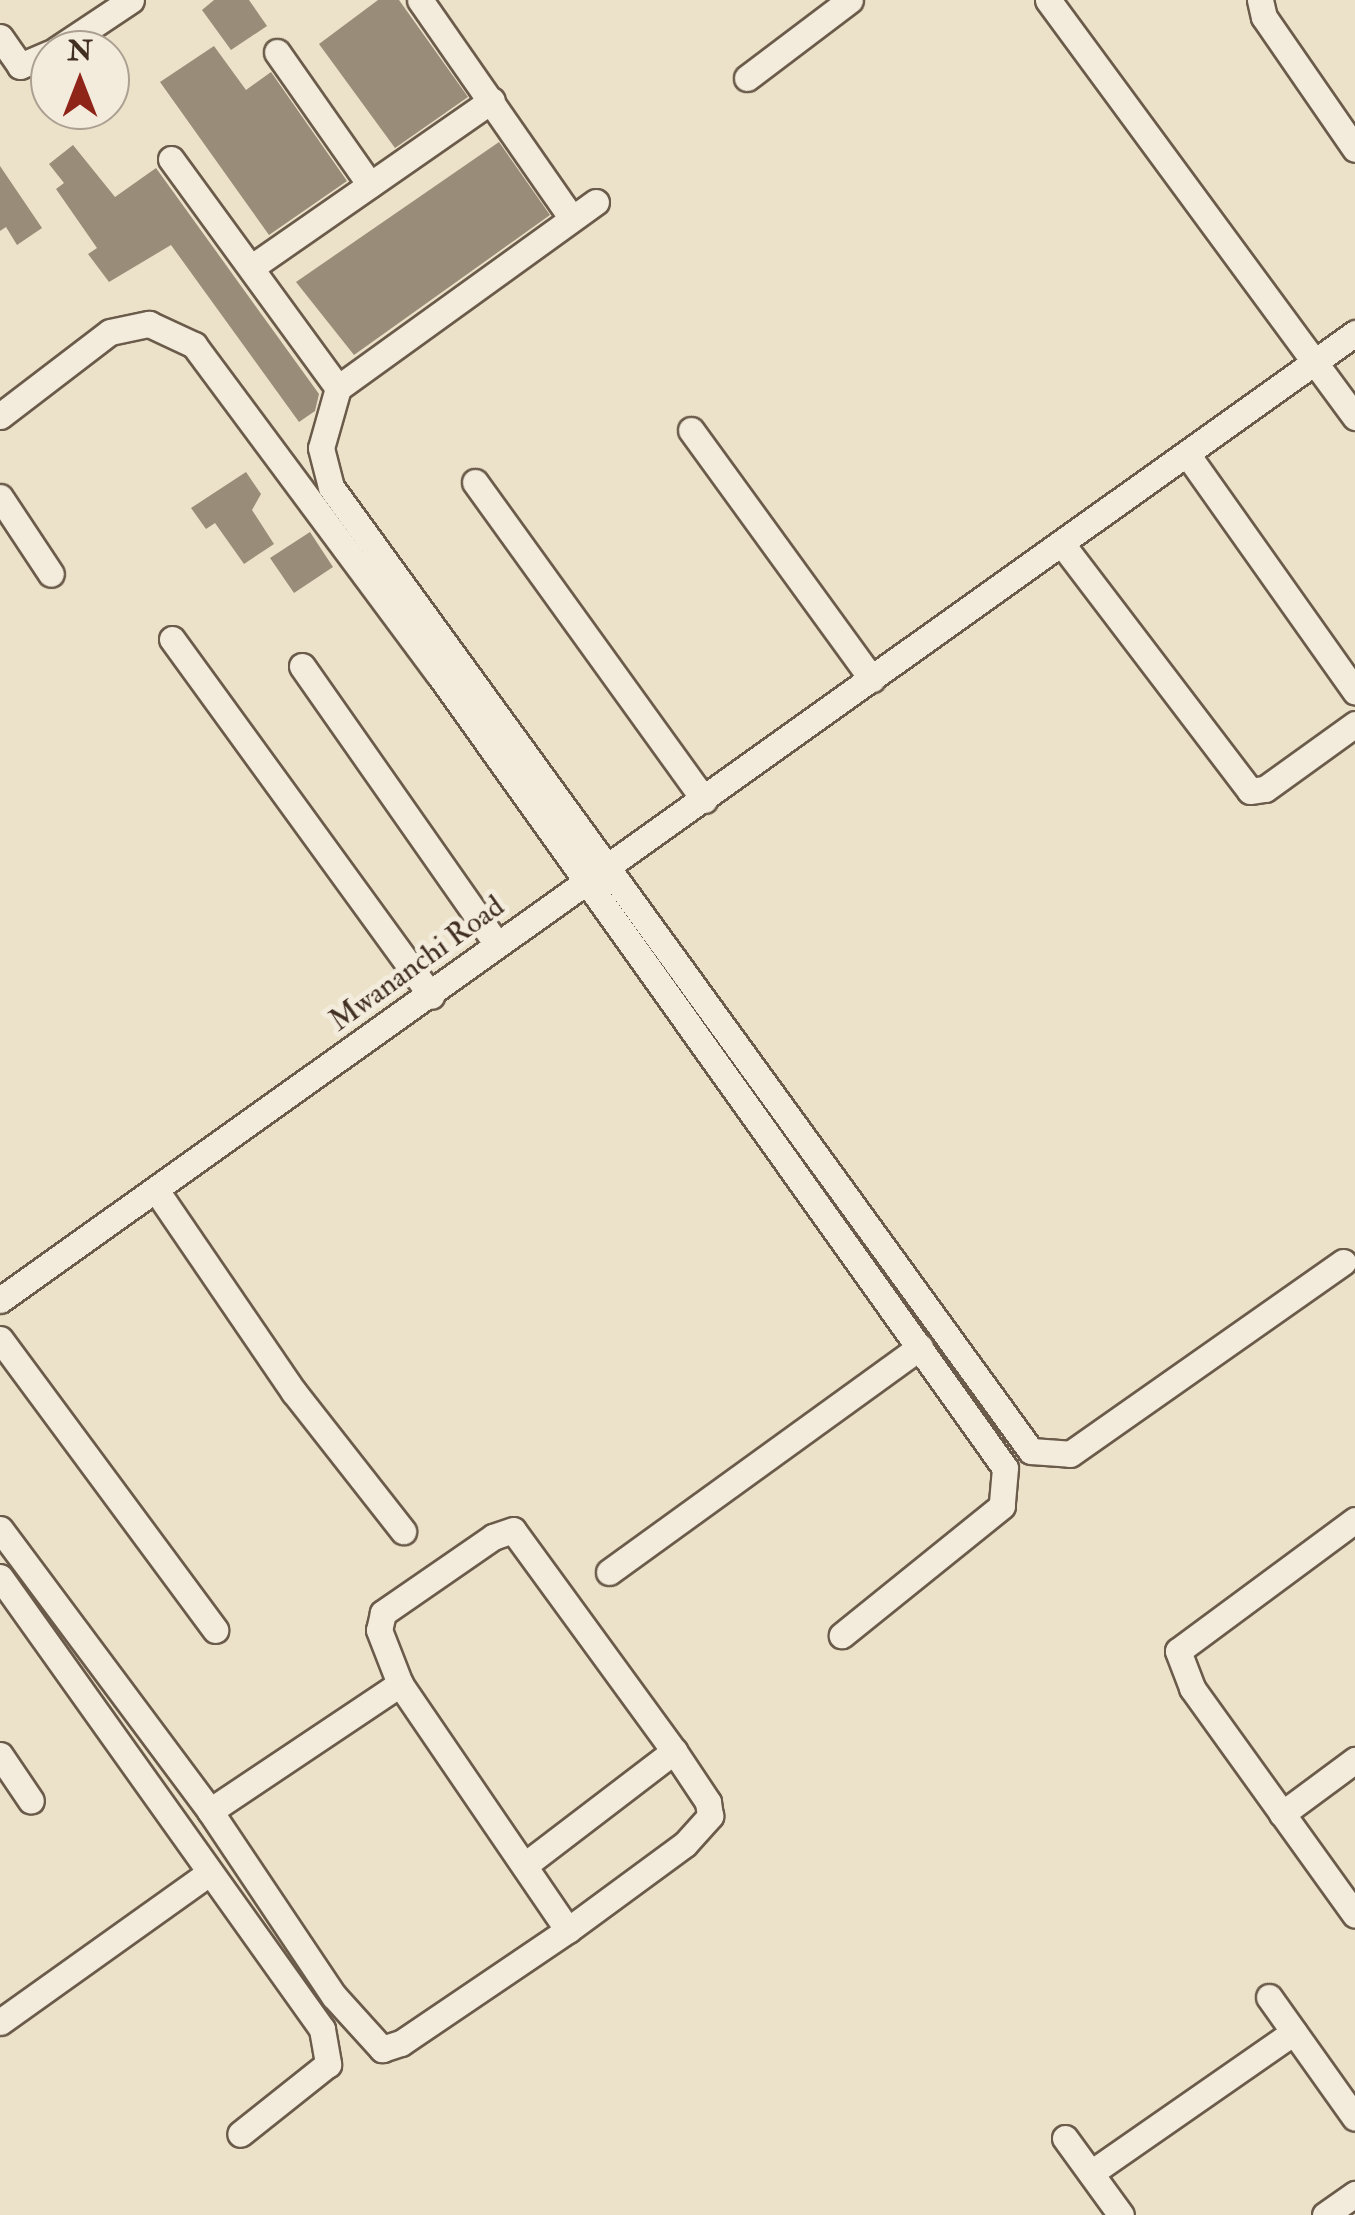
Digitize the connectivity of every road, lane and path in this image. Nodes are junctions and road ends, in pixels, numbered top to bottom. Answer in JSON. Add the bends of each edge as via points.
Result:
{"nodes":[{"id":1,"x":131,"y":0,"type":"edge"},
{"id":2,"x":420,"y":0,"type":"edge"},
{"id":3,"x":850,"y":0,"type":"edge"},
{"id":4,"x":1048,"y":0,"type":"edge"},
{"id":5,"x":1260,"y":0,"type":"edge"},
{"id":6,"x":86,"y":30,"type":"edge"},
{"id":7,"x":0,"y":37,"type":"edge"},
{"id":8,"x":278,"y":52,"type":"dead end"},
{"id":9,"x":10,"y":72,"type":"edge"},
{"id":10,"x":747,"y":78,"type":"dead end"},
{"id":11,"x":492,"y":100,"type":"junction"},
{"id":12,"x":1355,"y":148,"type":"edge"},
{"id":13,"x":171,"y":159,"type":"dead end"},
{"id":14,"x":370,"y":185,"type":"junction"},
{"id":15,"x":596,"y":202,"type":"dead end"},
{"id":16,"x":570,"y":216,"type":"junction"},
{"id":17,"x":252,"y":267,"type":"junction"},
{"id":18,"x":1355,"y":333,"type":"edge"},
{"id":19,"x":1312,"y":364,"type":"junction"},
{"id":20,"x":338,"y":388,"type":"junction"},
{"id":21,"x":0,"y":416,"type":"edge"},
{"id":22,"x":1355,"y":417,"type":"edge"},
{"id":23,"x":691,"y":430,"type":"dead end"},
{"id":24,"x":1187,"y":454,"type":"junction"},
{"id":25,"x":475,"y":482,"type":"dead end"},
{"id":26,"x":0,"y":497,"type":"edge"},
{"id":27,"x":1062,"y":544,"type":"junction"},
{"id":28,"x":51,"y":574,"type":"dead end"},
{"id":29,"x":172,"y":639,"type":"dead end"},
{"id":30,"x":302,"y":666,"type":"dead end"},
{"id":31,"x":872,"y":679,"type":"junction"},
{"id":32,"x":1355,"y":691,"type":"edge"},
{"id":33,"x":1355,"y":724,"type":"edge"},
{"id":34,"x":704,"y":800,"type":"junction"},
{"id":35,"x":596,"y":876,"type":"junction"},
{"id":36,"x":497,"y":944,"type":"junction"},
{"id":37,"x":431,"y":996,"type":"junction"},
{"id":38,"x":156,"y":1190,"type":"junction"},
{"id":39,"x":1344,"y":1262,"type":"dead end"},
{"id":40,"x":0,"y":1300,"type":"edge"},
{"id":41,"x":0,"y":1339,"type":"edge"},
{"id":42,"x":920,"y":1347,"type":"junction"},
{"id":43,"x":1355,"y":1520,"type":"edge"},
{"id":44,"x":0,"y":1529,"type":"edge"},
{"id":45,"x":404,"y":1531,"type":"dead end"},
{"id":46,"x":609,"y":1572,"type":"dead end"},
{"id":47,"x":0,"y":1576,"type":"edge"},
{"id":48,"x":215,"y":1630,"type":"dead end"},
{"id":49,"x":842,"y":1635,"type":"dead end"},
{"id":50,"x":400,"y":1684,"type":"junction"},
{"id":51,"x":674,"y":1751,"type":"junction"},
{"id":52,"x":0,"y":1755,"type":"edge"},
{"id":53,"x":1355,"y":1760,"type":"edge"},
{"id":54,"x":32,"y":1801,"type":"dead end"},
{"id":55,"x":210,"y":1812,"type":"junction"},
{"id":56,"x":1282,"y":1814,"type":"junction"},
{"id":57,"x":525,"y":1864,"type":"junction"},
{"id":58,"x":206,"y":1874,"type":"junction"},
{"id":59,"x":1355,"y":1916,"type":"edge"},
{"id":60,"x":568,"y":1930,"type":"junction"},
{"id":61,"x":1269,"y":1997,"type":"dead end"},
{"id":62,"x":0,"y":2022,"type":"edge"},
{"id":63,"x":1294,"y":2032,"type":"junction"},
{"id":64,"x":1355,"y":2118,"type":"edge"},
{"id":65,"x":240,"y":2134,"type":"dead end"},
{"id":66,"x":1065,"y":2138,"type":"dead end"},
{"id":67,"x":1091,"y":2174,"type":"junction"},
{"id":68,"x":1355,"y":2194,"type":"edge"},
{"id":69,"x":1120,"y":2215,"type":"edge"},
{"id":70,"x":1325,"y":2215,"type":"edge"}],
"edges":[{"from":1,"to":6,"type":"street"},
{"from":2,"to":11,"type":"street"},
{"from":3,"to":10,"type":"street"},
{"from":4,"to":19,"type":"street"},
{"from":5,"to":12,"type":"street","via":[[1264,17]]},
{"from":7,"to":9,"type":"street"},
{"from":8,"to":14,"type":"street"},
{"from":11,"to":14,"type":"street"},
{"from":11,"to":16,"type":"street"},
{"from":13,"to":17,"type":"street"},
{"from":14,"to":17,"type":"street"},
{"from":15,"to":16,"type":"street"},
{"from":16,"to":20,"type":"street"},
{"from":17,"to":20,"type":"street"},
{"from":18,"to":19,"type":"street","name":"Mwananchi Road"},
{"from":19,"to":22,"type":"street"},
{"from":19,"to":24,"type":"street","name":"Mwananchi Road"},
{"from":20,"to":35,"type":"street","via":[[322,448],[331,487]]},
{"from":21,"to":35,"type":"street","via":[[110,332],[150,324],[194,344]]},
{"from":23,"to":31,"type":"street"},
{"from":24,"to":27,"type":"street","name":"Mwananchi Road"},
{"from":24,"to":32,"type":"street"},
{"from":25,"to":34,"type":"street"},
{"from":26,"to":28,"type":"street"},
{"from":27,"to":31,"type":"street","name":"Mwananchi Road"},
{"from":27,"to":33,"type":"street","via":[[1250,791],[1265,789]]},
{"from":29,"to":37,"type":"street"},
{"from":30,"to":36,"type":"street"},
{"from":31,"to":34,"type":"street","name":"Mwananchi Road"},
{"from":34,"to":35,"type":"street","name":"Mwananchi Road"},
{"from":35,"to":36,"type":"street","name":"Mwananchi Road"},
{"from":35,"to":39,"type":"street","via":[[1030,1451],[1070,1454]]},
{"from":35,"to":42,"type":"street"},
{"from":36,"to":37,"type":"street","name":"Mwananchi Road"},
{"from":37,"to":38,"type":"street","name":"Mwananchi Road"},
{"from":38,"to":40,"type":"street","name":"Mwananchi Road"},
{"from":38,"to":45,"type":"street","via":[[294,1392]]},
{"from":41,"to":48,"type":"street"},
{"from":42,"to":46,"type":"street"},
{"from":42,"to":49,"type":"street","via":[[1005,1468],[1007,1491],[986,1520]]},
{"from":43,"to":56,"type":"street","via":[[1178,1651],[1192,1688]]},
{"from":44,"to":55,"type":"street"},
{"from":47,"to":58,"type":"street"},
{"from":50,"to":51,"type":"street","via":[[383,1648],[383,1614],[513,1530]]},
{"from":50,"to":55,"type":"street"},
{"from":50,"to":57,"type":"street"},
{"from":51,"to":57,"type":"street"},
{"from":51,"to":60,"type":"street","via":[[708,1802],[710,1816],[686,1844]]},
{"from":52,"to":54,"type":"street"},
{"from":53,"to":56,"type":"street"},
{"from":55,"to":60,"type":"street","via":[[334,1996],[382,2049],[401,2044]]},
{"from":56,"to":59,"type":"street"},
{"from":57,"to":60,"type":"street"},
{"from":58,"to":62,"type":"street"},
{"from":58,"to":65,"type":"street","via":[[322,2029],[330,2054],[328,2064]]},
{"from":61,"to":63,"type":"street"},
{"from":63,"to":64,"type":"street"},
{"from":63,"to":67,"type":"street"},
{"from":66,"to":67,"type":"street"},
{"from":67,"to":69,"type":"street"},
{"from":68,"to":70,"type":"street"}]}
